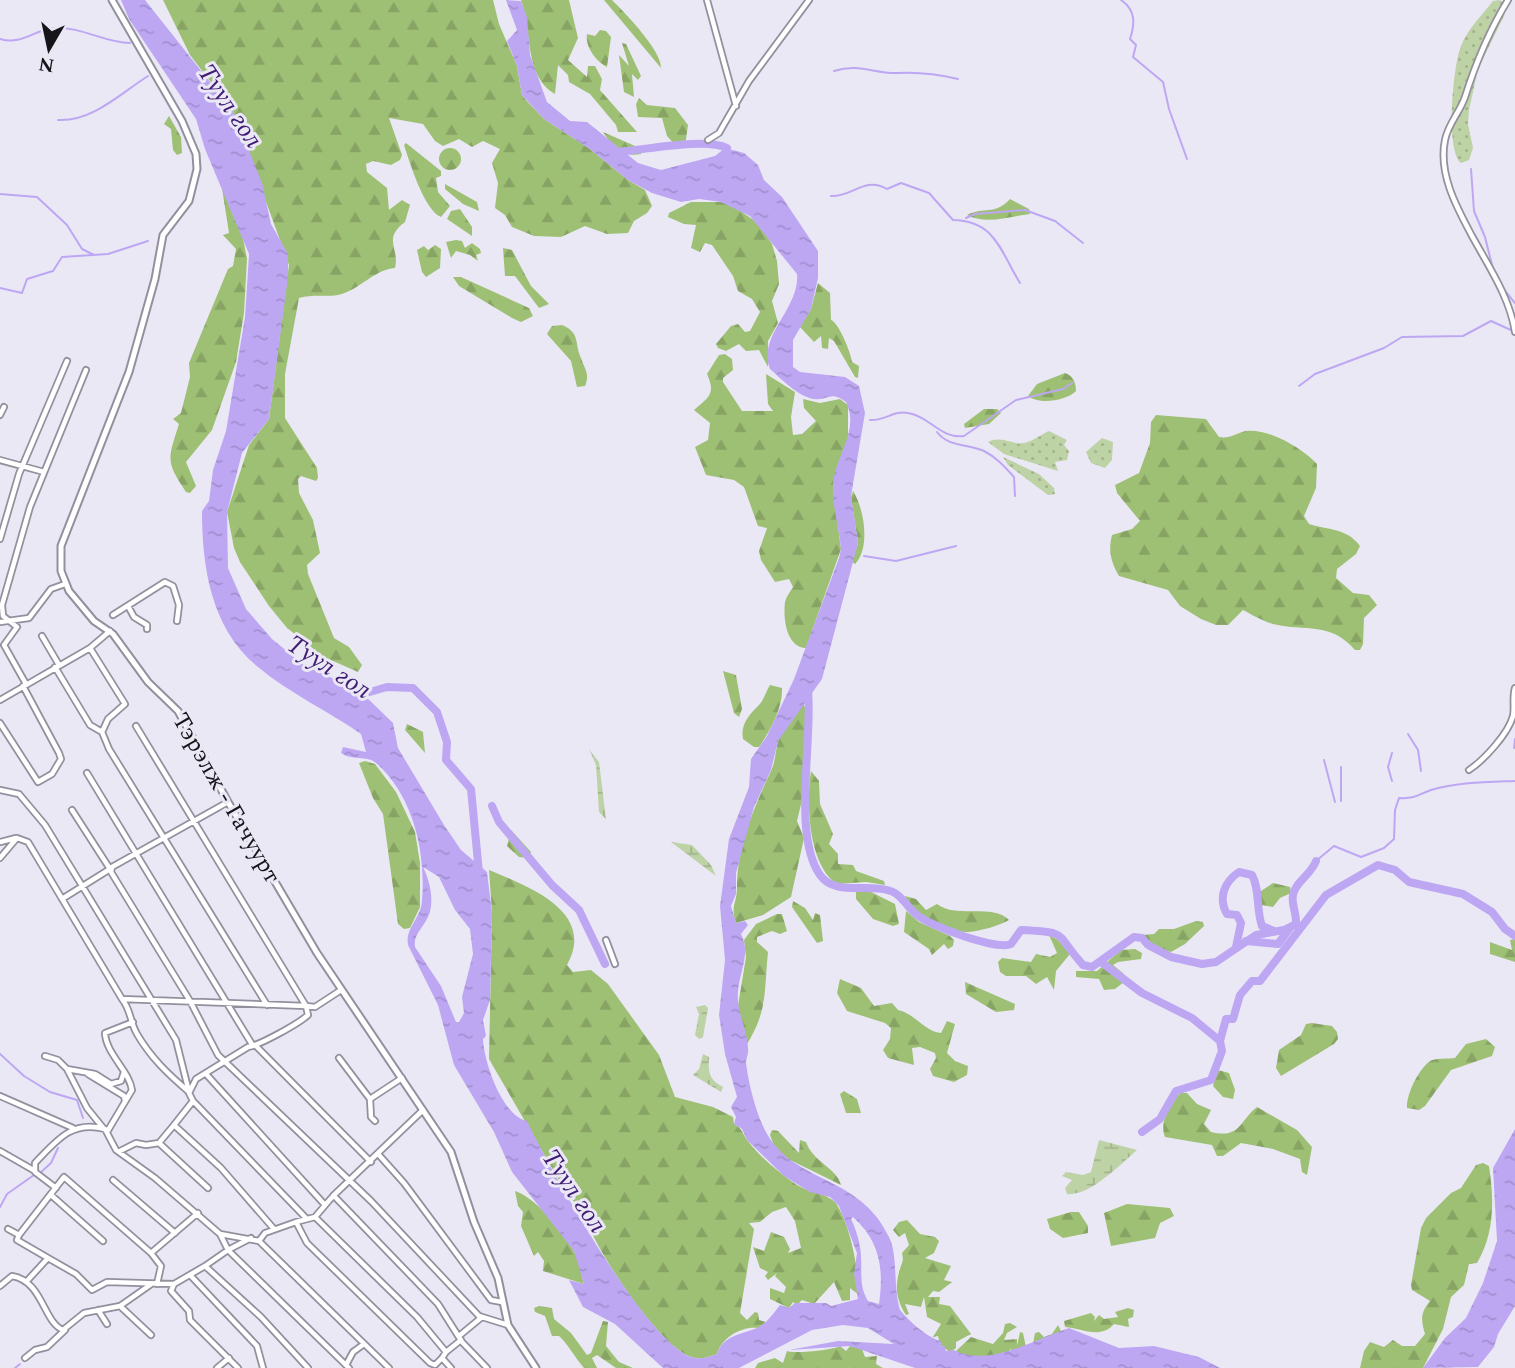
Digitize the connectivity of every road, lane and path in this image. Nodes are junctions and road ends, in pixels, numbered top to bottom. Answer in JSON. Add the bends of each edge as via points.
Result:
{"nodes":[{"id":1,"x":113,"y":0,"type":"edge"},
{"id":2,"x":707,"y":0,"type":"edge"},
{"id":3,"x":810,"y":0,"type":"edge"},
{"id":4,"x":1508,"y":0,"type":"edge"},
{"id":5,"x":736,"y":106,"type":"junction"},
{"id":6,"x":708,"y":140,"type":"dead end"},
{"id":7,"x":1515,"y":332,"type":"edge"},
{"id":8,"x":67,"y":361,"type":"dead end"},
{"id":9,"x":86,"y":370,"type":"dead end"},
{"id":10,"x":4,"y":407,"type":"dead end"},
{"id":11,"x":0,"y":415,"type":"edge"},
{"id":12,"x":0,"y":460,"type":"edge"},
{"id":13,"x":22,"y":468,"type":"junction"},
{"id":14,"x":45,"y":472,"type":"junction"},
{"id":15,"x":0,"y":539,"type":"edge"},
{"id":16,"x":65,"y":584,"type":"junction"},
{"id":17,"x":128,"y":606,"type":"junction"},
{"id":18,"x":113,"y":615,"type":"dead end"},
{"id":19,"x":177,"y":621,"type":"dead end"},
{"id":20,"x":0,"y":622,"type":"edge"},
{"id":21,"x":11,"y":622,"type":"junction"},
{"id":22,"x":147,"y":629,"type":"dead end"},
{"id":23,"x":110,"y":631,"type":"junction"},
{"id":24,"x":42,"y":636,"type":"dead end"},
{"id":25,"x":90,"y":648,"type":"junction"},
{"id":26,"x":57,"y":666,"type":"junction"},
{"id":27,"x":24,"y":685,"type":"junction"},
{"id":28,"x":1515,"y":688,"type":"edge"},
{"id":29,"x":0,"y":699,"type":"edge"},
{"id":30,"x":0,"y":723,"type":"edge"},
{"id":31,"x":136,"y":726,"type":"dead end"},
{"id":32,"x":102,"y":732,"type":"junction"},
{"id":33,"x":1469,"y":770,"type":"dead end"},
{"id":34,"x":87,"y":773,"type":"dead end"},
{"id":35,"x":0,"y":790,"type":"edge"},
{"id":36,"x":228,"y":803,"type":"junction"},
{"id":37,"x":72,"y":810,"type":"dead end"},
{"id":38,"x":193,"y":824,"type":"junction"},
{"id":39,"x":17,"y":838,"type":"junction"},
{"id":40,"x":165,"y":838,"type":"junction"},
{"id":41,"x":0,"y":842,"type":"edge"},
{"id":42,"x":136,"y":853,"type":"junction"},
{"id":43,"x":0,"y":858,"type":"edge"},
{"id":44,"x":110,"y":869,"type":"junction"},
{"id":45,"x":82,"y":887,"type":"junction"},
{"id":46,"x":62,"y":899,"type":"junction"},
{"id":47,"x":606,"y":940,"type":"dead end"},
{"id":48,"x":615,"y":964,"type":"dead end"},
{"id":49,"x":341,"y":990,"type":"junction"},
{"id":50,"x":122,"y":999,"type":"junction"},
{"id":51,"x":151,"y":999,"type":"junction"},
{"id":52,"x":190,"y":1001,"type":"junction"},
{"id":53,"x":226,"y":1003,"type":"junction"},
{"id":54,"x":268,"y":1005,"type":"junction"},
{"id":55,"x":306,"y":1006,"type":"junction"},
{"id":56,"x":133,"y":1022,"type":"junction"},
{"id":57,"x":255,"y":1046,"type":"junction"},
{"id":58,"x":45,"y":1056,"type":"dead end"},
{"id":59,"x":339,"y":1058,"type":"dead end"},
{"id":60,"x":225,"y":1062,"type":"junction"},
{"id":61,"x":66,"y":1069,"type":"junction"},
{"id":62,"x":124,"y":1072,"type":"junction"},
{"id":63,"x":88,"y":1074,"type":"junction"},
{"id":64,"x":206,"y":1074,"type":"junction"},
{"id":65,"x":402,"y":1077,"type":"junction"},
{"id":66,"x":189,"y":1093,"type":"junction"},
{"id":67,"x":0,"y":1096,"type":"edge"},
{"id":68,"x":370,"y":1099,"type":"junction"},
{"id":69,"x":125,"y":1101,"type":"junction"},
{"id":70,"x":193,"y":1101,"type":"junction"},
{"id":71,"x":423,"y":1110,"type":"junction"},
{"id":72,"x":376,"y":1121,"type":"dead end"},
{"id":73,"x":174,"y":1125,"type":"junction"},
{"id":74,"x":74,"y":1129,"type":"junction"},
{"id":75,"x":106,"y":1131,"type":"junction"},
{"id":76,"x":159,"y":1143,"type":"junction"},
{"id":77,"x":0,"y":1151,"type":"edge"},
{"id":78,"x":119,"y":1152,"type":"junction"},
{"id":79,"x":379,"y":1155,"type":"junction"},
{"id":80,"x":372,"y":1162,"type":"junction"},
{"id":81,"x":35,"y":1171,"type":"junction"},
{"id":82,"x":113,"y":1181,"type":"dead end"},
{"id":83,"x":349,"y":1182,"type":"junction"},
{"id":84,"x":56,"y":1188,"type":"junction"},
{"id":85,"x":208,"y":1188,"type":"dead end"},
{"id":86,"x":51,"y":1195,"type":"junction"},
{"id":87,"x":333,"y":1196,"type":"junction"},
{"id":88,"x":325,"y":1205,"type":"junction"},
{"id":89,"x":198,"y":1213,"type":"junction"},
{"id":90,"x":305,"y":1217,"type":"junction"},
{"id":91,"x":315,"y":1217,"type":"junction"},
{"id":92,"x":296,"y":1223,"type":"junction"},
{"id":93,"x":8,"y":1229,"type":"dead end"},
{"id":94,"x":274,"y":1229,"type":"junction"},
{"id":95,"x":175,"y":1233,"type":"junction"},
{"id":96,"x":220,"y":1234,"type":"junction"},
{"id":97,"x":19,"y":1235,"type":"junction"},
{"id":98,"x":251,"y":1238,"type":"junction"},
{"id":99,"x":103,"y":1241,"type":"dead end"},
{"id":100,"x":259,"y":1241,"type":"junction"},
{"id":101,"x":228,"y":1250,"type":"junction"},
{"id":102,"x":151,"y":1253,"type":"junction"},
{"id":103,"x":48,"y":1258,"type":"junction"},
{"id":104,"x":205,"y":1266,"type":"junction"},
{"id":105,"x":190,"y":1275,"type":"junction"},
{"id":106,"x":26,"y":1282,"type":"junction"},
{"id":107,"x":154,"y":1284,"type":"junction"},
{"id":108,"x":174,"y":1284,"type":"junction"},
{"id":109,"x":0,"y":1286,"type":"edge"},
{"id":110,"x":502,"y":1302,"type":"junction"},
{"id":111,"x":120,"y":1306,"type":"junction"},
{"id":112,"x":98,"y":1310,"type":"junction"},
{"id":113,"x":482,"y":1317,"type":"junction"},
{"id":114,"x":107,"y":1324,"type":"dead end"},
{"id":115,"x":508,"y":1325,"type":"junction"},
{"id":116,"x":68,"y":1327,"type":"junction"},
{"id":117,"x":151,"y":1335,"type":"dead end"},
{"id":118,"x":460,"y":1338,"type":"junction"},
{"id":119,"x":364,"y":1344,"type":"junction"},
{"id":120,"x":446,"y":1352,"type":"junction"},
{"id":121,"x":25,"y":1358,"type":"dead end"},
{"id":122,"x":229,"y":1358,"type":"junction"},
{"id":123,"x":442,"y":1359,"type":"junction"},
{"id":124,"x":433,"y":1366,"type":"edge"},
{"id":125,"x":348,"y":1367,"type":"edge"},
{"id":126,"x":217,"y":1368,"type":"edge"},
{"id":127,"x":238,"y":1368,"type":"edge"},
{"id":128,"x":263,"y":1368,"type":"edge"},
{"id":129,"x":308,"y":1368,"type":"edge"},
{"id":130,"x":389,"y":1368,"type":"edge"},
{"id":131,"x":451,"y":1368,"type":"edge"},
{"id":132,"x":487,"y":1368,"type":"edge"},
{"id":133,"x":536,"y":1368,"type":"edge"}],
"edges":[{"from":1,"to":16,"type":"main road","name":"Тэрэлж - Гачуурт","via":[[183,121],[197,169],[189,201],[163,235],[129,372],[61,547]]},
{"from":2,"to":5,"type":"street"},
{"from":3,"to":5,"type":"street","via":[[749,81]]},
{"from":4,"to":7,"type":"street","via":[[1475,62],[1445,139],[1444,157],[1451,193],[1507,298]]},
{"from":5,"to":6,"type":"street","via":[[719,133]]},
{"from":8,"to":13,"type":"street"},
{"from":9,"to":14,"type":"street"},
{"from":10,"to":11,"type":"street"},
{"from":12,"to":13,"type":"street"},
{"from":13,"to":14,"type":"street"},
{"from":13,"to":15,"type":"street"},
{"from":14,"to":21,"type":"street","via":[[17,546],[2,605],[3,616]]},
{"from":16,"to":21,"type":"street","via":[[51,589],[30,618]]},
{"from":16,"to":23,"type":"main road","name":"Тэрэлж - Гачуурт","via":[[91,619]]},
{"from":17,"to":18,"type":"street"},
{"from":17,"to":19,"type":"street","via":[[146,591],[169,583],[179,606]]},
{"from":17,"to":22,"type":"street"},
{"from":20,"to":21,"type":"street"},
{"from":21,"to":27,"type":"street","via":[[17,627],[4,645]]},
{"from":23,"to":25,"type":"street"},
{"from":23,"to":36,"type":"main road","name":"Тэрэлж - Гачуурт","via":[[148,682],[178,711]]},
{"from":24,"to":26,"type":"street"},
{"from":25,"to":26,"type":"street"},
{"from":25,"to":32,"type":"street","via":[[125,704],[108,719]]},
{"from":26,"to":27,"type":"street"},
{"from":26,"to":32,"type":"street","via":[[90,725]]},
{"from":27,"to":29,"type":"street"},
{"from":27,"to":30,"type":"street","via":[[61,759],[52,774],[38,782]]},
{"from":28,"to":33,"type":"street","via":[[1510,723],[1490,753]]},
{"from":31,"to":38,"type":"street"},
{"from":32,"to":40,"type":"street"},
{"from":34,"to":42,"type":"street"},
{"from":35,"to":45,"type":"street","via":[[14,791],[32,807]]},
{"from":36,"to":38,"type":"street"},
{"from":36,"to":49,"type":"main road","name":"Тэрэлж - Гачуурт"},
{"from":37,"to":44,"type":"street"},
{"from":38,"to":40,"type":"street"},
{"from":38,"to":55,"type":"street"},
{"from":39,"to":41,"type":"street"},
{"from":39,"to":43,"type":"street"},
{"from":39,"to":46,"type":"street","via":[[28,842]]},
{"from":40,"to":42,"type":"street"},
{"from":40,"to":54,"type":"street"},
{"from":42,"to":44,"type":"street"},
{"from":42,"to":53,"type":"street"},
{"from":44,"to":45,"type":"street"},
{"from":44,"to":52,"type":"street"},
{"from":45,"to":46,"type":"street"},
{"from":45,"to":51,"type":"street"},
{"from":46,"to":50,"type":"street"},
{"from":47,"to":48,"type":"street"},
{"from":49,"to":55,"type":"street","via":[[315,1007]]},
{"from":49,"to":65,"type":"main road","name":"Тэрэлж - Гачуурт"},
{"from":50,"to":51,"type":"street"},
{"from":50,"to":56,"type":"street"},
{"from":51,"to":52,"type":"street"},
{"from":51,"to":66,"type":"street","via":[[176,1040]]},
{"from":52,"to":53,"type":"street"},
{"from":52,"to":60,"type":"street"},
{"from":53,"to":54,"type":"street"},
{"from":53,"to":57,"type":"street"},
{"from":54,"to":55,"type":"street"},
{"from":55,"to":57,"type":"street","via":[[308,1015],[303,1020]]},
{"from":56,"to":62,"type":"street","via":[[105,1035]]},
{"from":56,"to":66,"type":"street","via":[[150,1055]]},
{"from":57,"to":60,"type":"street"},
{"from":57,"to":80,"type":"street"},
{"from":58,"to":61,"type":"street"},
{"from":59,"to":68,"type":"street"},
{"from":60,"to":64,"type":"street"},
{"from":60,"to":83,"type":"street"},
{"from":61,"to":63,"type":"street"},
{"from":61,"to":75,"type":"street"},
{"from":62,"to":63,"type":"street","via":[[124,1078],[115,1084]]},
{"from":62,"to":69,"type":"street","via":[[132,1090]]},
{"from":63,"to":69,"type":"street"},
{"from":64,"to":66,"type":"street"},
{"from":64,"to":88,"type":"street"},
{"from":65,"to":68,"type":"street"},
{"from":65,"to":71,"type":"main road","name":"Тэрэлж - Гачуурт"},
{"from":66,"to":70,"type":"street"},
{"from":67,"to":74,"type":"street"},
{"from":68,"to":72,"type":"street","via":[[371,1117]]},
{"from":69,"to":75,"type":"street"},
{"from":70,"to":73,"type":"street"},
{"from":70,"to":90,"type":"street"},
{"from":71,"to":79,"type":"street"},
{"from":71,"to":110,"type":"main road","name":"Тэрэлж - Гачуурт","via":[[458,1166],[470,1211],[498,1278]]},
{"from":73,"to":76,"type":"street"},
{"from":73,"to":94,"type":"street","via":[[236,1183]]},
{"from":74,"to":75,"type":"street","via":[[89,1125]]},
{"from":74,"to":81,"type":"street","via":[[35,1163]]},
{"from":75,"to":78,"type":"street"},
{"from":76,"to":78,"type":"street","via":[[136,1143]]},
{"from":76,"to":85,"type":"street"},
{"from":77,"to":81,"type":"street"},
{"from":78,"to":89,"type":"street"},
{"from":79,"to":80,"type":"street"},
{"from":79,"to":110,"type":"street","via":[[491,1300]]},
{"from":80,"to":83,"type":"street"},
{"from":81,"to":84,"type":"street"},
{"from":82,"to":95,"type":"street"},
{"from":83,"to":87,"type":"street"},
{"from":83,"to":113,"type":"street"},
{"from":84,"to":86,"type":"street"},
{"from":84,"to":102,"type":"street","via":[[64,1177]]},
{"from":86,"to":97,"type":"street"},
{"from":86,"to":99,"type":"street"},
{"from":87,"to":88,"type":"street"},
{"from":87,"to":118,"type":"street","via":[[438,1304]]},
{"from":88,"to":91,"type":"street"},
{"from":89,"to":95,"type":"street"},
{"from":89,"to":96,"type":"street"},
{"from":90,"to":91,"type":"street"},
{"from":90,"to":92,"type":"street"},
{"from":91,"to":120,"type":"street"},
{"from":92,"to":94,"type":"street"},
{"from":92,"to":124,"type":"street","via":[[307,1243]]},
{"from":93,"to":97,"type":"street"},
{"from":94,"to":100,"type":"street"},
{"from":95,"to":102,"type":"street"},
{"from":96,"to":98,"type":"street"},
{"from":96,"to":101,"type":"street"},
{"from":97,"to":103,"type":"street","via":[[17,1240]]},
{"from":98,"to":100,"type":"street"},
{"from":98,"to":101,"type":"street"},
{"from":100,"to":119,"type":"street"},
{"from":101,"to":104,"type":"street"},
{"from":101,"to":125,"type":"street"},
{"from":102,"to":107,"type":"street","via":[[160,1266]]},
{"from":103,"to":106,"type":"street"},
{"from":103,"to":107,"type":"street","via":[[76,1274],[92,1290],[107,1282]]},
{"from":104,"to":105,"type":"street"},
{"from":104,"to":129,"type":"street"},
{"from":105,"to":108,"type":"street"},
{"from":105,"to":128,"type":"street","via":[[257,1346]]},
{"from":106,"to":109,"type":"street","via":[[12,1276]]},
{"from":106,"to":116,"type":"street","via":[[55,1325],[63,1330]]},
{"from":107,"to":108,"type":"street"},
{"from":107,"to":111,"type":"street"},
{"from":108,"to":122,"type":"street","via":[[171,1291],[189,1311],[190,1320]]},
{"from":110,"to":115,"type":"main road","name":"Тэрэлж - Гачуурт"},
{"from":111,"to":112,"type":"street"},
{"from":111,"to":117,"type":"street"},
{"from":112,"to":114,"type":"street"},
{"from":112,"to":116,"type":"street","via":[[84,1313]]},
{"from":113,"to":115,"type":"street"},
{"from":113,"to":118,"type":"street"},
{"from":115,"to":133,"type":"main road","name":"Тэрэлж - Гачуурт"},
{"from":116,"to":121,"type":"street","via":[[47,1347]]},
{"from":118,"to":120,"type":"street"},
{"from":118,"to":132,"type":"street"},
{"from":119,"to":125,"type":"street","via":[[353,1352]]},
{"from":119,"to":130,"type":"street"},
{"from":120,"to":123,"type":"street"},
{"from":122,"to":126,"type":"street"},
{"from":122,"to":127,"type":"street"},
{"from":123,"to":124,"type":"street"},
{"from":123,"to":131,"type":"street"}]}
